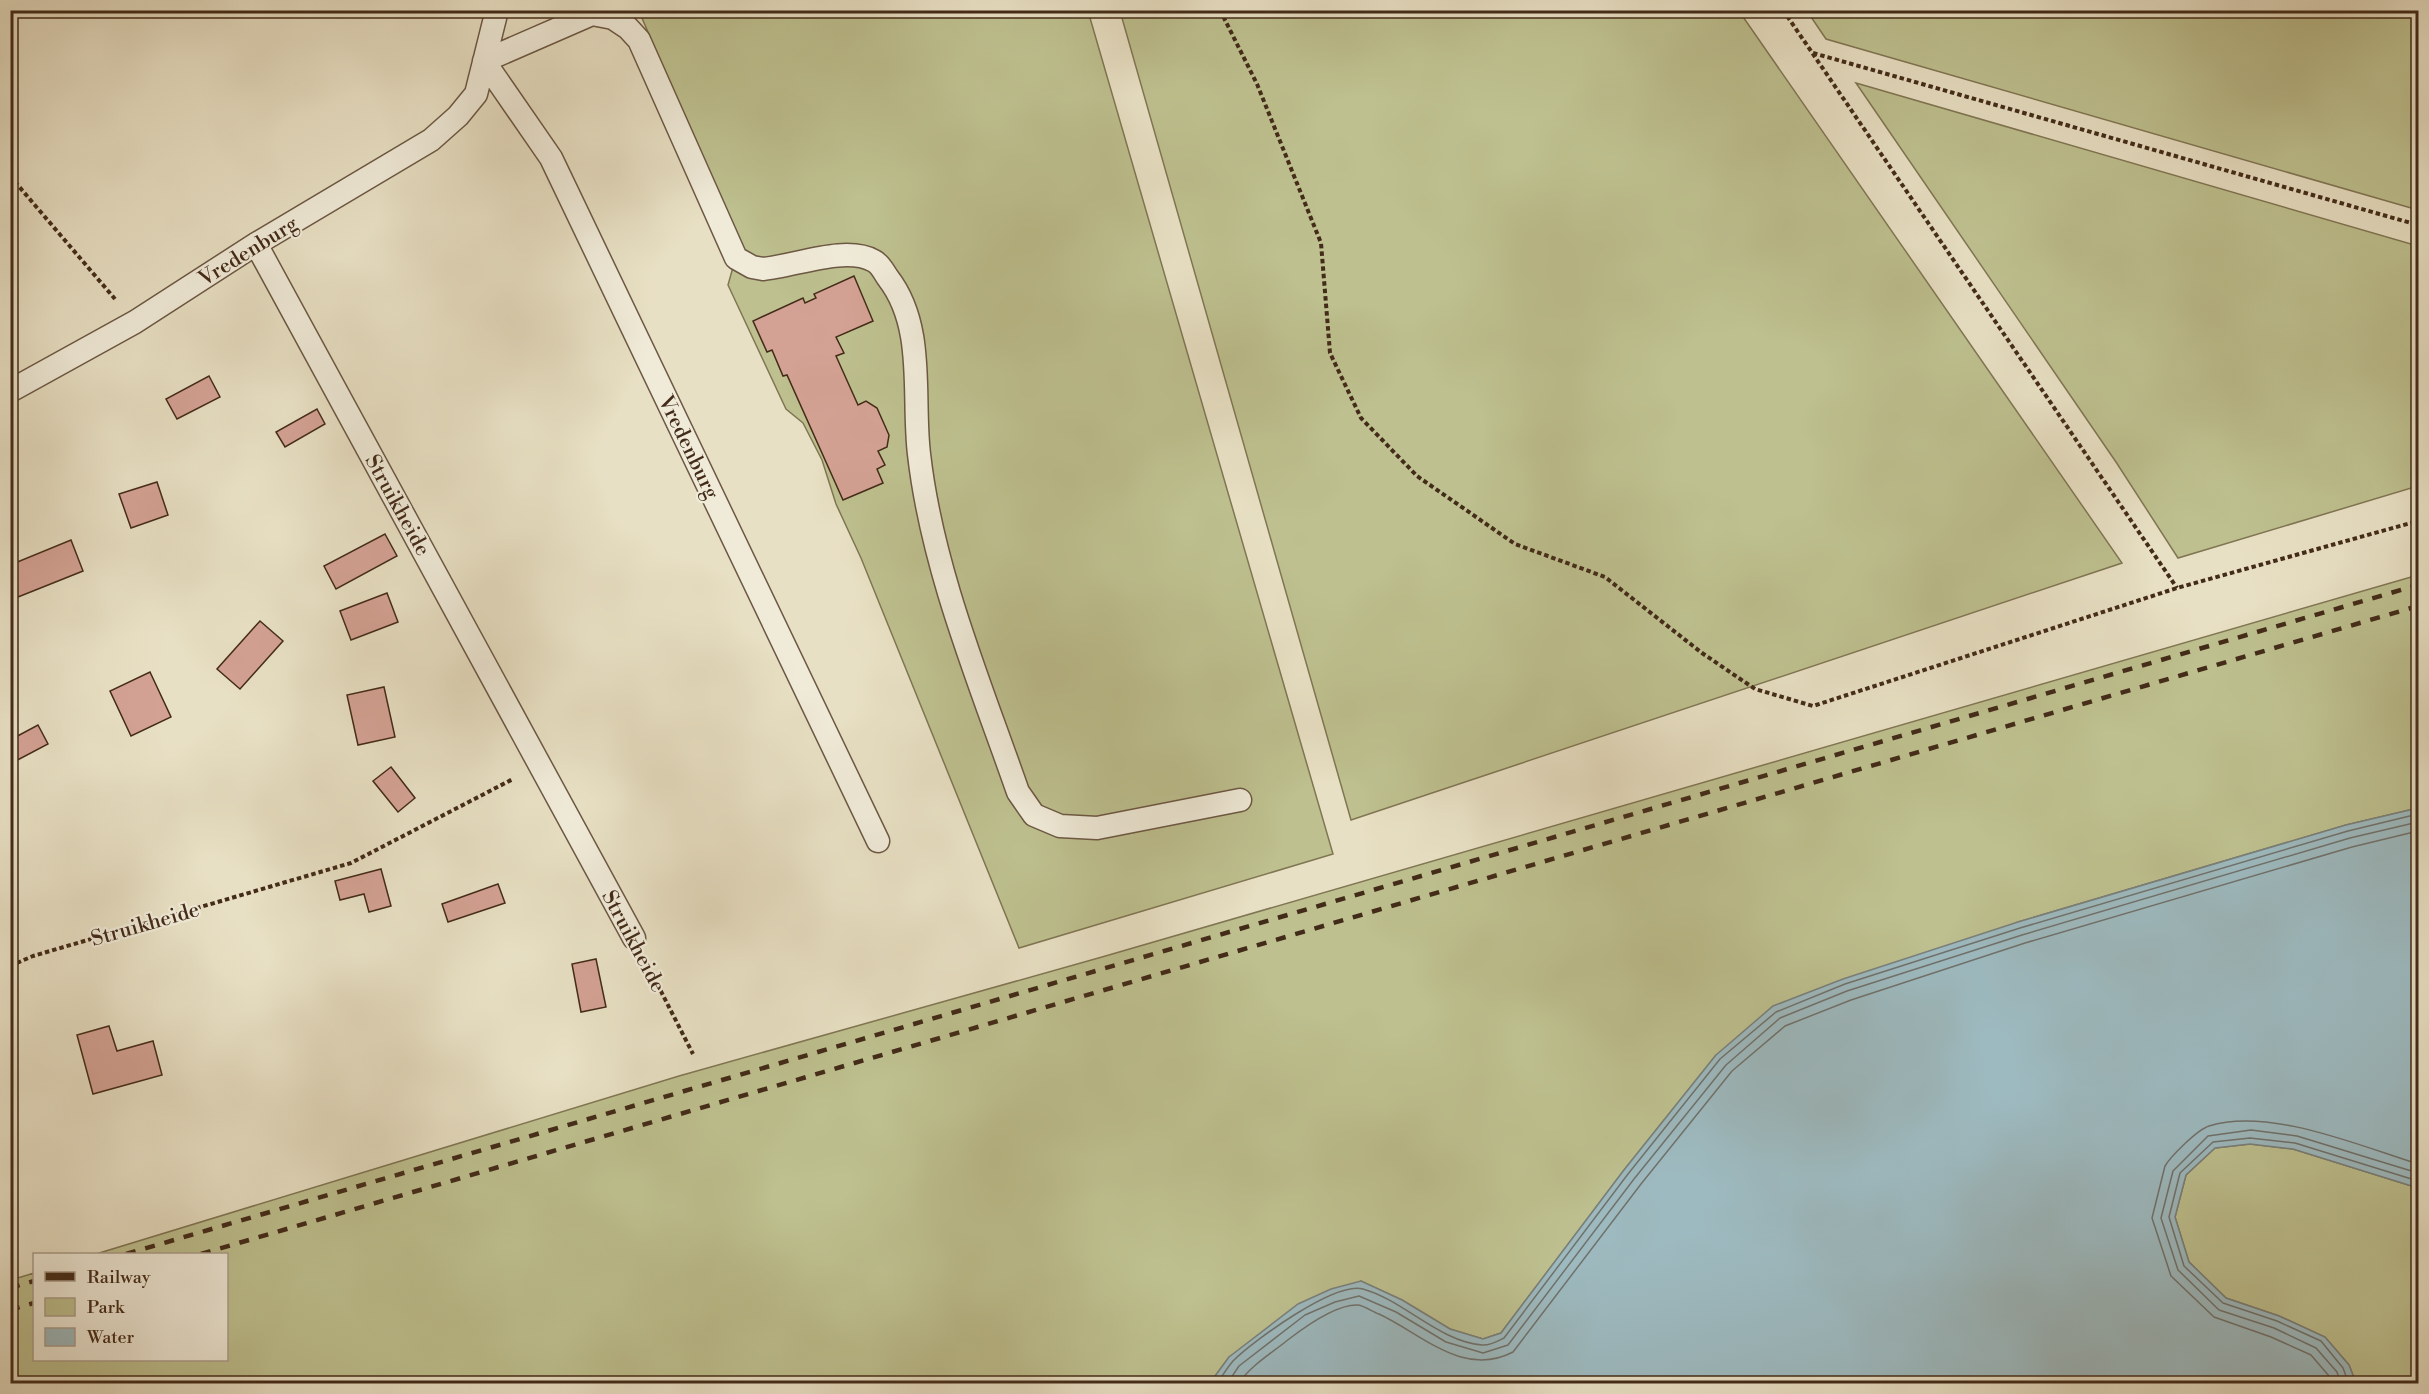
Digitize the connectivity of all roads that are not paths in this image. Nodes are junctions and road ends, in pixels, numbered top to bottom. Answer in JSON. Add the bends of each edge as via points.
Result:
{"nodes":[{"id":1,"x":497,"y":10,"type":"edge"},
{"id":2,"x":484,"y":61,"type":"junction"},
{"id":3,"x":256,"y":244,"type":"junction"},
{"id":4,"x":10,"y":391,"type":"edge"},
{"id":5,"x":1240,"y":800,"type":"dead end"},
{"id":6,"x":878,"y":841,"type":"dead end"},
{"id":7,"x":634,"y":938,"type":"road end"}],
"edges":[{"from":1,"to":2,"type":"lane","name":"Vredenburg"},
{"from":2,"to":3,"type":"lane","name":"Vredenburg","via":[[476,94],[431,140]]},
{"from":2,"to":5,"type":"lane","via":[[592,14],[613,18],[639,40],[736,258],[763,269],[858,255],[876,261],[894,285],[913,341],[919,453],[946,581],[1018,792],[1034,815],[1060,826],[1097,828]]},
{"from":2,"to":6,"type":"lane","name":"Vredenburg","via":[[551,158]]},
{"from":3,"to":4,"type":"lane","name":"Vredenburg","via":[[135,322]]},
{"from":3,"to":7,"type":"lane","name":"Struikheide"}]}
